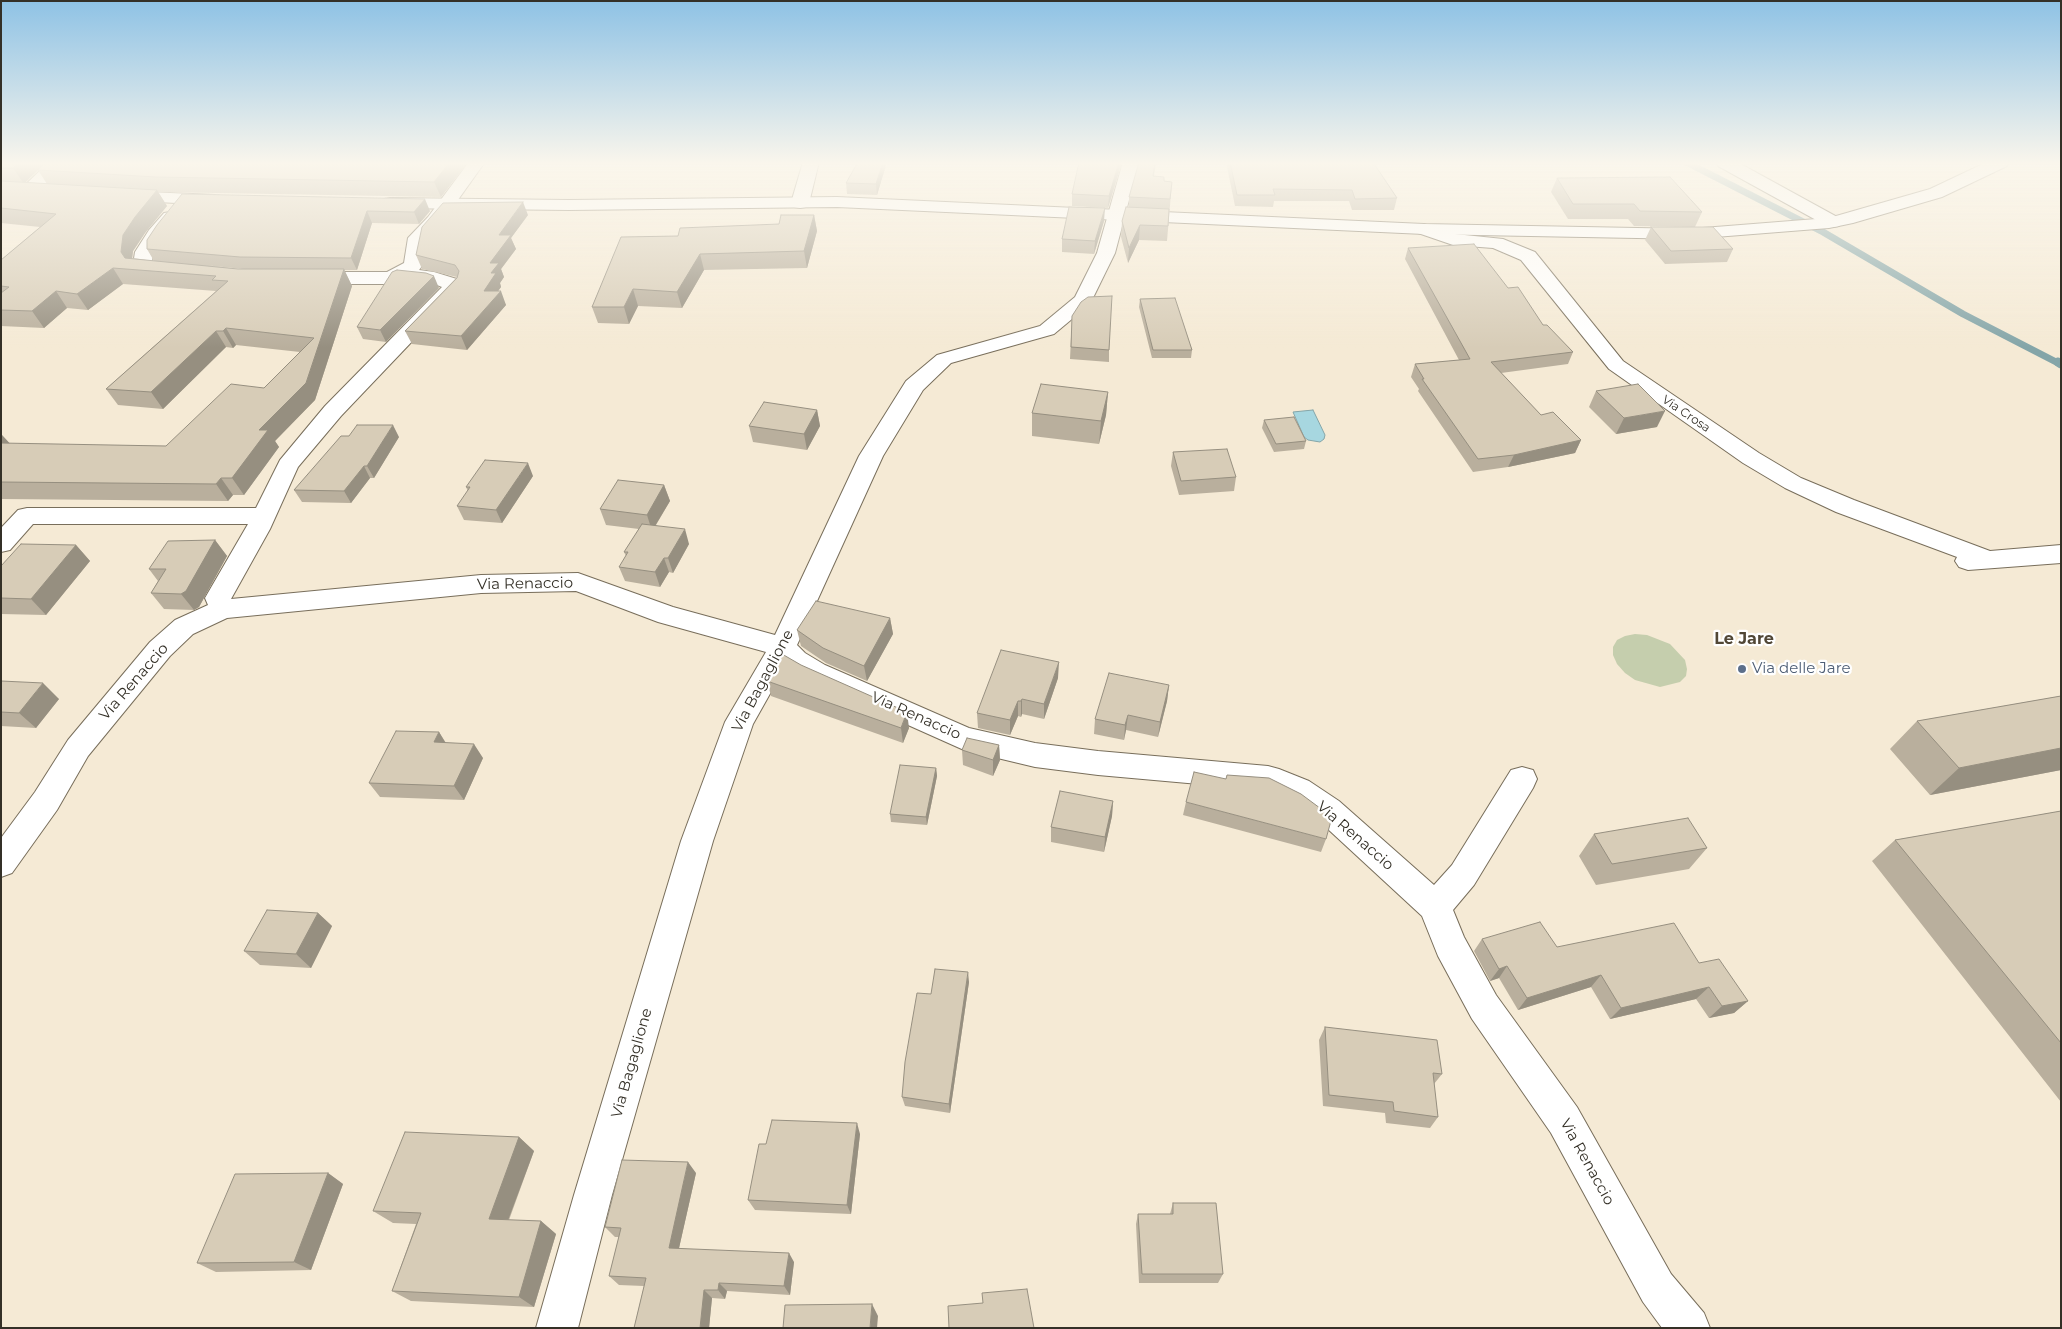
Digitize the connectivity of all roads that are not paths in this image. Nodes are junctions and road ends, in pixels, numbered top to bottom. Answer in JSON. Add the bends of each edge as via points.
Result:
{"nodes":[{"id":1,"x":163,"y":224,"type":"edge"},
{"id":2,"x":429,"y":224,"type":"edge"},
{"id":3,"x":1114,"y":224,"type":"edge"},
{"id":4,"x":1322,"y":224,"type":"edge"},
{"id":5,"x":1807,"y":224,"type":"edge"},
{"id":6,"x":1424,"y":229,"type":"junction"},
{"id":7,"x":188,"y":272,"type":"edge"},
{"id":8,"x":400,"y":274,"type":"junction"},
{"id":9,"x":291,"y":278,"type":"edge"},
{"id":10,"x":264,"y":516,"type":"junction"},
{"id":11,"x":1,"y":544,"type":"edge"},
{"id":12,"x":2061,"y":554,"type":"edge"},
{"id":13,"x":223,"y":609,"type":"junction"},
{"id":14,"x":783,"y":647,"type":"junction"},
{"id":15,"x":1522,"y":779,"type":"dead end"},
{"id":16,"x":1,"y":863,"type":"edge"},
{"id":17,"x":1435,"y":907,"type":"junction"},
{"id":18,"x":557,"y":1328,"type":"edge"},
{"id":19,"x":1689,"y":1328,"type":"edge"}],
"edges":[{"from":1,"to":7,"type":"street","via":[[144,252],[143,268]]},
{"from":2,"to":8,"type":"street","via":[[417,238],[413,266]]},
{"from":3,"to":14,"type":"street","name":"Via Bagaglione","via":[[1106,253],[1083,300],[1047,330],[944,359],[914,386],[871,456]]},
{"from":4,"to":6,"type":"street"},
{"from":5,"to":6,"type":"street","via":[[1690,234]]},
{"from":6,"to":12,"type":"street","name":"Via Crosa","via":[[1453,239],[1496,243],[1528,256],[1616,365],[1784,478],[1975,560]]},
{"from":8,"to":9,"type":"street","via":[[388,278]]},
{"from":8,"to":10,"type":"street","via":[[453,284],[451,290],[333,411],[288,465]]},
{"from":10,"to":11,"type":"street","via":[[28,516]]},
{"from":10,"to":13,"type":"street","via":[[218,598]]},
{"from":13,"to":14,"type":"street","name":"Via Renaccio","via":[[481,584],[578,582],[666,615]]},
{"from":13,"to":16,"type":"street","name":"Via Renaccio","via":[[184,627],[160,649],[78,748],[46,801]]},
{"from":14,"to":17,"type":"street","name":"Via Renaccio","via":[[795,660],[815,672],[964,738],[1080,761],[1268,778],[1298,790],[1328,810]]},
{"from":14,"to":18,"type":"street","name":"Via Bagaglione","via":[[740,722],[697,841]]},
{"from":15,"to":17,"type":"street","via":[[1463,875]]},
{"from":17,"to":19,"type":"street","name":"Via Renaccio","via":[[1450,945],[1484,1007],[1564,1120],[1656,1288]]}]}
